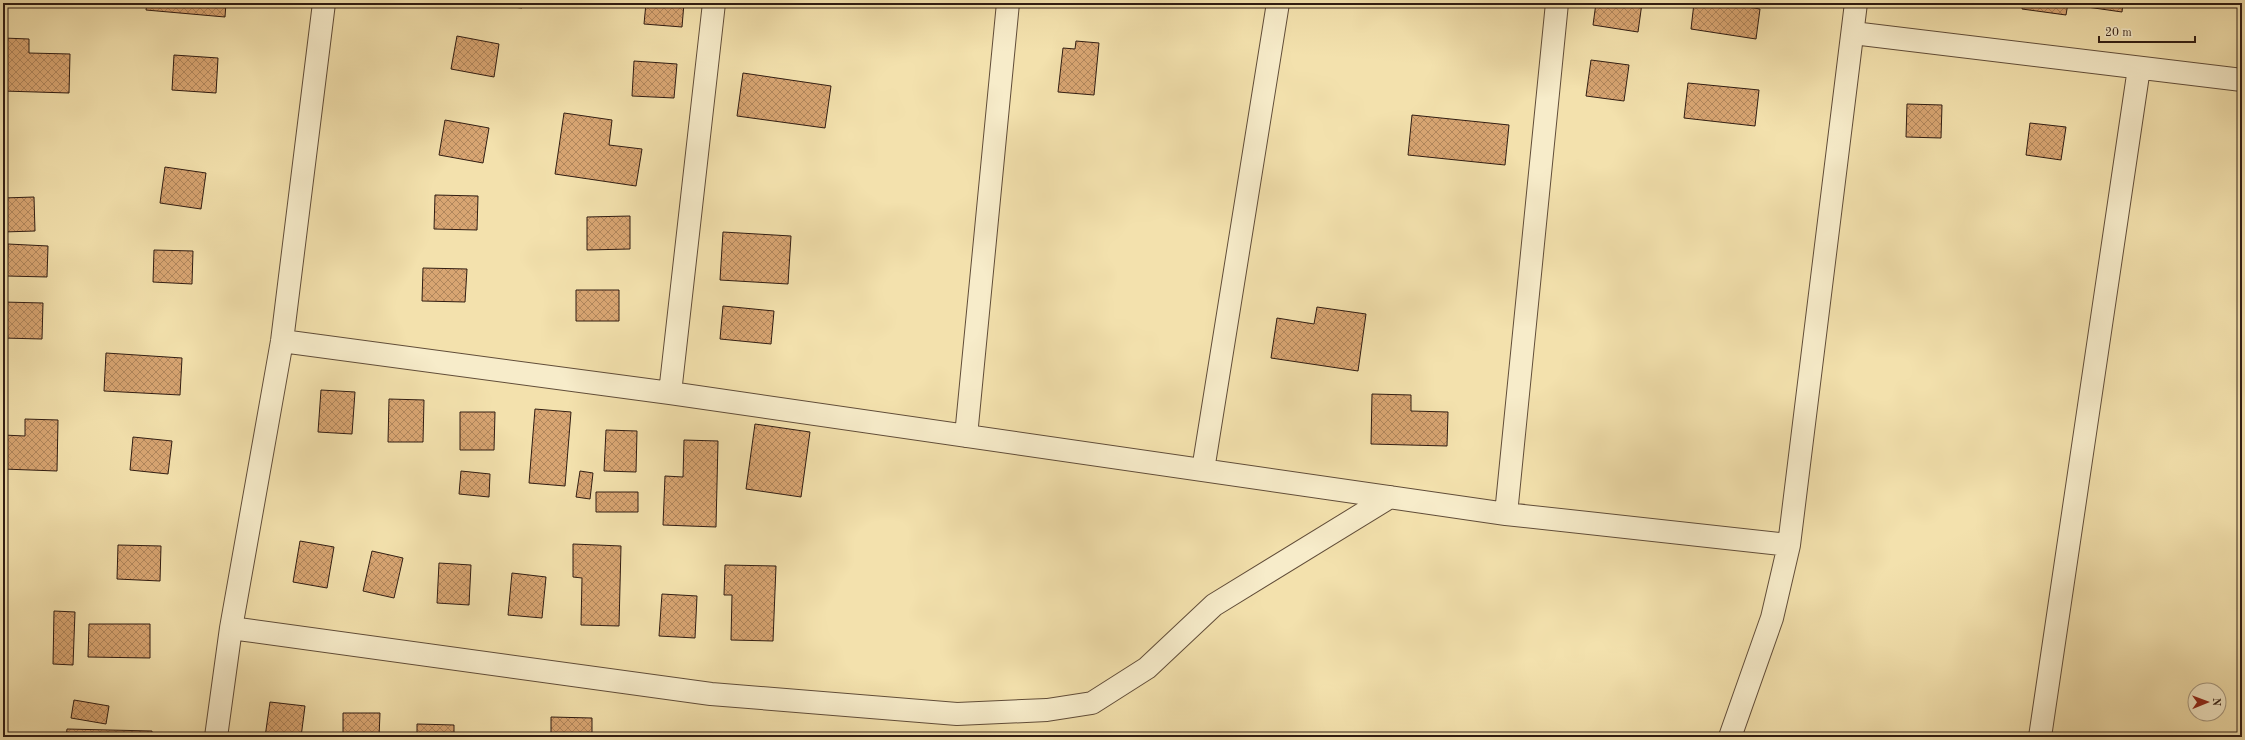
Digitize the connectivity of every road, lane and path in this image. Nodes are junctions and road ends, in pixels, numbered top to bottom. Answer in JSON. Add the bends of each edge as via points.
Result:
{"nodes":[{"id":1,"x":324,"y":3,"type":"edge"},
{"id":2,"x":714,"y":3,"type":"edge"},
{"id":3,"x":1008,"y":3,"type":"edge"},
{"id":4,"x":1278,"y":3,"type":"edge"},
{"id":5,"x":1557,"y":3,"type":"edge"},
{"id":6,"x":1856,"y":3,"type":"edge"},
{"id":7,"x":1853,"y":33,"type":"junction"},
{"id":8,"x":2139,"y":68,"type":"junction"},
{"id":9,"x":2242,"y":80,"type":"edge"},
{"id":10,"x":282,"y":340,"type":"junction"},
{"id":11,"x":670,"y":393,"type":"junction"},
{"id":12,"x":966,"y":436,"type":"junction"},
{"id":13,"x":1203,"y":470,"type":"junction"},
{"id":14,"x":1390,"y":497,"type":"junction"},
{"id":15,"x":1506,"y":514,"type":"junction"},
{"id":16,"x":1789,"y":545,"type":"junction"},
{"id":17,"x":231,"y":628,"type":"junction"},
{"id":18,"x":216,"y":737,"type":"edge"},
{"id":19,"x":1730,"y":737,"type":"edge"},
{"id":20,"x":2040,"y":737,"type":"edge"}],
"edges":[{"from":1,"to":10,"type":"street"},
{"from":2,"to":11,"type":"street"},
{"from":3,"to":12,"type":"street"},
{"from":4,"to":13,"type":"street"},
{"from":5,"to":15,"type":"street"},
{"from":6,"to":7,"type":"street"},
{"from":7,"to":8,"type":"street"},
{"from":7,"to":16,"type":"street"},
{"from":8,"to":9,"type":"street"},
{"from":8,"to":20,"type":"street"},
{"from":10,"to":11,"type":"street"},
{"from":10,"to":17,"type":"street"},
{"from":11,"to":12,"type":"street"},
{"from":12,"to":13,"type":"street"},
{"from":13,"to":14,"type":"street"},
{"from":14,"to":15,"type":"street"},
{"from":14,"to":17,"type":"street","via":[[1214,605],[1148,668],[1092,703],[1047,710],[956,714],[710,694]]},
{"from":15,"to":16,"type":"street"},
{"from":16,"to":19,"type":"street","via":[[1772,618]]},
{"from":17,"to":18,"type":"street"}]}
